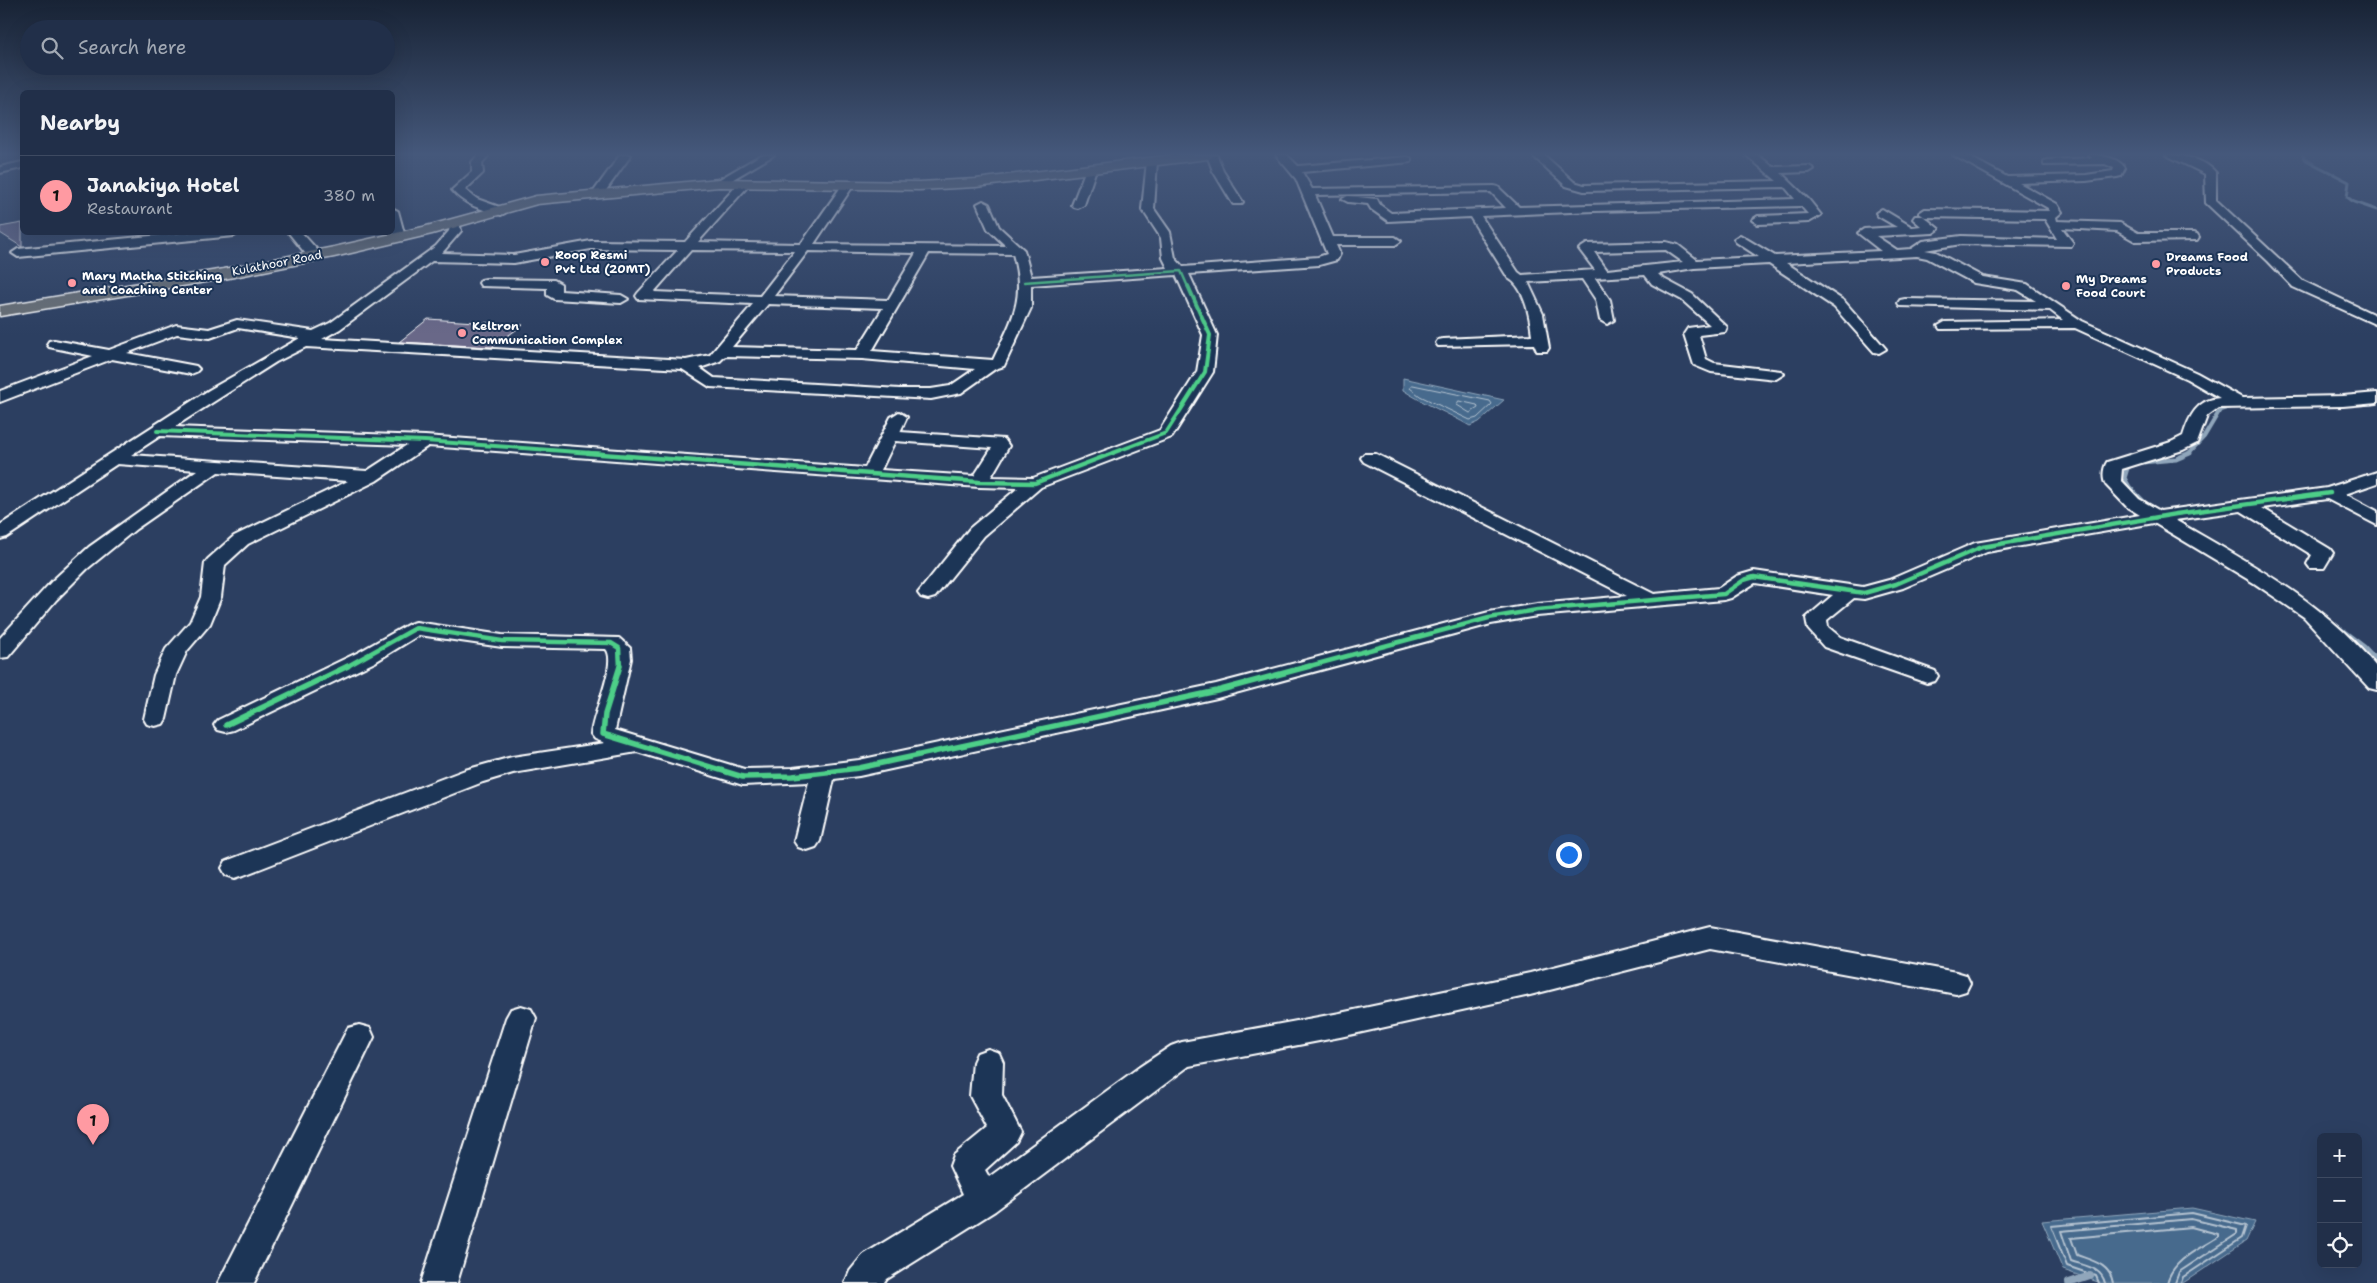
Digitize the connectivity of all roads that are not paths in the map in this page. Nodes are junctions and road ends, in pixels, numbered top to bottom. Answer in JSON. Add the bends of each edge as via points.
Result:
{"nodes":[{"id":1,"x":487,"y":215,"type":"edge"},
{"id":2,"x":717,"y":215,"type":"edge"},
{"id":3,"x":828,"y":215,"type":"edge"},
{"id":4,"x":988,"y":215,"type":"edge"},
{"id":5,"x":1150,"y":215,"type":"edge"},
{"id":6,"x":1317,"y":215,"type":"edge"},
{"id":7,"x":1385,"y":215,"type":"edge"},
{"id":8,"x":1425,"y":215,"type":"edge"},
{"id":9,"x":1475,"y":215,"type":"edge"},
{"id":10,"x":1815,"y":215,"type":"edge"},
{"id":11,"x":1885,"y":215,"type":"edge"},
{"id":12,"x":1927,"y":215,"type":"edge"},
{"id":13,"x":1959,"y":215,"type":"edge"},
{"id":14,"x":2054,"y":215,"type":"edge"},
{"id":15,"x":2225,"y":215,"type":"edge"},
{"id":16,"x":1919,"y":219,"type":"dead end"},
{"id":17,"x":1758,"y":220,"type":"dead end"},
{"id":18,"x":2051,"y":220,"type":"junction"},
{"id":19,"x":395,"y":224,"type":"edge"},
{"id":20,"x":455,"y":224,"type":"junction"},
{"id":21,"x":1913,"y":232,"type":"junction"},
{"id":22,"x":203,"y":235,"type":"edge"},
{"id":23,"x":297,"y":235,"type":"edge"},
{"id":24,"x":398,"y":237,"type":"junction"},
{"id":25,"x":2193,"y":237,"type":"dead end"},
{"id":26,"x":1740,"y":239,"type":"dead end"},
{"id":27,"x":1961,"y":240,"type":"junction"},
{"id":28,"x":1327,"y":241,"type":"junction"},
{"id":29,"x":1395,"y":241,"type":"dead end"},
{"id":30,"x":1930,"y":244,"type":"junction"},
{"id":31,"x":690,"y":246,"type":"junction"},
{"id":32,"x":806,"y":246,"type":"junction"},
{"id":33,"x":924,"y":250,"type":"junction"},
{"id":34,"x":1018,"y":250,"type":"junction"},
{"id":35,"x":1916,"y":252,"type":"junction"},
{"id":36,"x":18,"y":253,"type":"dead end"},
{"id":37,"x":1894,"y":254,"type":"junction"},
{"id":38,"x":315,"y":256,"type":"junction"},
{"id":39,"x":429,"y":257,"type":"junction"},
{"id":40,"x":1769,"y":260,"type":"junction"},
{"id":41,"x":1694,"y":264,"type":"junction"},
{"id":42,"x":1181,"y":271,"type":"junction"},
{"id":43,"x":1649,"y":271,"type":"junction"},
{"id":44,"x":1585,"y":274,"type":"junction"},
{"id":45,"x":1604,"y":274,"type":"junction"},
{"id":46,"x":1520,"y":278,"type":"junction"},
{"id":47,"x":486,"y":282,"type":"dead end"},
{"id":48,"x":1024,"y":282,"type":"junction"},
{"id":49,"x":621,"y":298,"type":"dead end"},
{"id":50,"x":764,"y":300,"type":"junction"},
{"id":51,"x":1905,"y":303,"type":"dead end"},
{"id":52,"x":892,"y":304,"type":"junction"},
{"id":53,"x":2053,"y":306,"type":"junction"},
{"id":54,"x":0,"y":311,"type":"edge"},
{"id":55,"x":1607,"y":320,"type":"dead end"},
{"id":56,"x":2377,"y":321,"type":"edge"},
{"id":57,"x":2077,"y":324,"type":"junction"},
{"id":58,"x":1945,"y":326,"type":"dead end"},
{"id":59,"x":309,"y":339,"type":"junction"},
{"id":60,"x":1443,"y":343,"type":"dead end"},
{"id":61,"x":54,"y":344,"type":"dead end"},
{"id":62,"x":1878,"y":349,"type":"dead end"},
{"id":63,"x":720,"y":351,"type":"junction"},
{"id":64,"x":110,"y":354,"type":"junction"},
{"id":65,"x":862,"y":355,"type":"junction"},
{"id":66,"x":686,"y":365,"type":"junction"},
{"id":67,"x":990,"y":366,"type":"junction"},
{"id":68,"x":191,"y":369,"type":"dead end"},
{"id":69,"x":1776,"y":374,"type":"dead end"},
{"id":70,"x":0,"y":397,"type":"edge"},
{"id":71,"x":2377,"y":398,"type":"edge"},
{"id":72,"x":2238,"y":402,"type":"junction"},
{"id":73,"x":899,"y":417,"type":"dead end"},
{"id":74,"x":157,"y":431,"type":"junction"},
{"id":75,"x":890,"y":436,"type":"junction"},
{"id":76,"x":425,"y":441,"type":"junction"},
{"id":77,"x":1370,"y":458,"type":"dead end"},
{"id":78,"x":114,"y":459,"type":"junction"},
{"id":79,"x":216,"y":465,"type":"junction"},
{"id":80,"x":871,"y":473,"type":"junction"},
{"id":81,"x":370,"y":477,"type":"junction"},
{"id":82,"x":2377,"y":477,"type":"edge"},
{"id":83,"x":979,"y":482,"type":"junction"},
{"id":84,"x":1035,"y":483,"type":"junction"},
{"id":85,"x":2330,"y":493,"type":"junction"},
{"id":86,"x":2245,"y":505,"type":"junction"},
{"id":87,"x":0,"y":516,"type":"edge"},
{"id":88,"x":25,"y":517,"type":"junction"},
{"id":89,"x":2163,"y":517,"type":"junction"},
{"id":90,"x":2377,"y":519,"type":"edge"},
{"id":91,"x":0,"y":533,"type":"edge"},
{"id":92,"x":2317,"y":564,"type":"dead end"},
{"id":93,"x":1849,"y":592,"type":"junction"},
{"id":94,"x":928,"y":593,"type":"dead end"},
{"id":95,"x":1650,"y":600,"type":"junction"},
{"id":96,"x":2,"y":647,"type":"edge"},
{"id":97,"x":1927,"y":676,"type":"dead end"},
{"id":98,"x":2377,"y":684,"type":"edge"},
{"id":99,"x":155,"y":719,"type":"dead end"},
{"id":100,"x":226,"y":725,"type":"dead end"},
{"id":101,"x":637,"y":745,"type":"junction"},
{"id":102,"x":824,"y":772,"type":"junction"},
{"id":103,"x":807,"y":841,"type":"dead end"},
{"id":104,"x":235,"y":868,"type":"dead end"},
{"id":105,"x":1956,"y":983,"type":"dead end"},
{"id":106,"x":521,"y":1018,"type":"dead end"},
{"id":107,"x":360,"y":1037,"type":"dead end"},
{"id":108,"x":988,"y":1062,"type":"dead end"},
{"id":109,"x":984,"y":1200,"type":"junction"},
{"id":110,"x":236,"y":1283,"type":"edge"},
{"id":111,"x":439,"y":1283,"type":"edge"},
{"id":112,"x":863,"y":1283,"type":"edge"}],
"edges":[{"from":1,"to":20,"type":"main road","name":"Kulathoor Road"},
{"from":2,"to":31,"type":"street"},
{"from":3,"to":32,"type":"street"},
{"from":4,"to":34,"type":"street","via":[[994,230]]},
{"from":5,"to":42,"type":"street","via":[[1168,239],[1169,261]]},
{"from":6,"to":28,"type":"street"},
{"from":7,"to":8,"type":"street"},
{"from":9,"to":46,"type":"street","via":[[1513,275]]},
{"from":10,"to":17,"type":"street"},
{"from":11,"to":21,"type":"street"},
{"from":12,"to":27,"type":"street"},
{"from":13,"to":18,"type":"street"},
{"from":14,"to":18,"type":"street"},
{"from":15,"to":56,"type":"street","via":[[2298,284]]},
{"from":16,"to":21,"type":"street","via":[[1933,229]]},
{"from":18,"to":25,"type":"street","via":[[2120,227],[2135,237]]},
{"from":18,"to":27,"type":"street","via":[[2067,242]]},
{"from":19,"to":24,"type":"street"},
{"from":20,"to":24,"type":"main road","name":"Kulathoor Road"},
{"from":20,"to":39,"type":"street","via":[[450,238]]},
{"from":21,"to":30,"type":"street"},
{"from":21,"to":37,"type":"street","via":[[1864,233]]},
{"from":22,"to":36,"type":"street"},
{"from":23,"to":38,"type":"street"},
{"from":24,"to":38,"type":"main road","name":"Kulathoor Road"},
{"from":26,"to":40,"type":"street"},
{"from":27,"to":30,"type":"street"},
{"from":28,"to":29,"type":"street"},
{"from":28,"to":42,"type":"street","via":[[1334,254],[1319,261]]},
{"from":30,"to":35,"type":"street","via":[[1919,246]]},
{"from":31,"to":32,"type":"street"},
{"from":31,"to":39,"type":"street","via":[[581,245],[514,259]]},
{"from":31,"to":50,"type":"street","via":[[643,296]]},
{"from":32,"to":33,"type":"street"},
{"from":32,"to":50,"type":"street"},
{"from":33,"to":34,"type":"street"},
{"from":33,"to":52,"type":"street"},
{"from":34,"to":48,"type":"street","via":[[1025,273]]},
{"from":35,"to":37,"type":"street"},
{"from":35,"to":53,"type":"street","via":[[1931,255],[1979,280],[2022,286]]},
{"from":37,"to":40,"type":"street"},
{"from":38,"to":54,"type":"main road","name":"Kulathoor Road"},
{"from":39,"to":59,"type":"street","via":[[342,321]]},
{"from":40,"to":41,"type":"street"},
{"from":40,"to":62,"type":"street","via":[[1839,304]]},
{"from":41,"to":43,"type":"street"},
{"from":41,"to":45,"type":"street","via":[[1674,248],[1666,246],[1586,248]]},
{"from":42,"to":48,"type":"street"},
{"from":42,"to":84,"type":"street","via":[[1210,334],[1205,372],[1166,433]]},
{"from":43,"to":45,"type":"street"},
{"from":43,"to":69,"type":"street","via":[[1657,281],[1687,297],[1720,327],[1691,334],[1699,362],[1711,367]]},
{"from":44,"to":45,"type":"street"},
{"from":44,"to":46,"type":"street"},
{"from":44,"to":55,"type":"street","via":[[1602,300]]},
{"from":46,"to":60,"type":"street","via":[[1536,314],[1541,343]]},
{"from":47,"to":49,"type":"street","via":[[554,284],[554,294]]},
{"from":48,"to":67,"type":"street","via":[[1024,308],[999,363]]},
{"from":50,"to":52,"type":"street"},
{"from":50,"to":63,"type":"street"},
{"from":51,"to":53,"type":"street"},
{"from":52,"to":65,"type":"street"},
{"from":53,"to":57,"type":"street"},
{"from":57,"to":58,"type":"street"},
{"from":57,"to":72,"type":"street","via":[[2192,376]]},
{"from":59,"to":64,"type":"street","via":[[237,324],[210,334],[176,330]]},
{"from":59,"to":66,"type":"street"},
{"from":59,"to":74,"type":"street"},
{"from":61,"to":64,"type":"street"},
{"from":63,"to":65,"type":"street"},
{"from":63,"to":66,"type":"street","via":[[715,358],[703,363]]},
{"from":64,"to":68,"type":"street"},
{"from":64,"to":70,"type":"street"},
{"from":65,"to":67,"type":"street"},
{"from":66,"to":67,"type":"street","via":[[710,382],[900,394],[955,390]]},
{"from":71,"to":72,"type":"street"},
{"from":72,"to":89,"type":"street","via":[[2216,402],[2207,406],[2198,414],[2191,438],[2177,446],[2113,466],[2112,481],[2133,503]]},
{"from":73,"to":75,"type":"street"},
{"from":74,"to":76,"type":"street"},
{"from":74,"to":78,"type":"street"},
{"from":75,"to":80,"type":"street"},
{"from":75,"to":83,"type":"street","via":[[998,443],[1001,446]]},
{"from":76,"to":80,"type":"street"},
{"from":76,"to":81,"type":"street"},
{"from":77,"to":95,"type":"street"},
{"from":78,"to":79,"type":"street"},
{"from":78,"to":88,"type":"street"},
{"from":79,"to":81,"type":"street"},
{"from":79,"to":96,"type":"street","via":[[116,535],[80,565]]},
{"from":80,"to":83,"type":"street"},
{"from":81,"to":99,"type":"street","via":[[241,540],[215,563],[211,596],[200,624],[177,649],[165,675]]},
{"from":82,"to":85,"type":"street"},
{"from":83,"to":84,"type":"street"},
{"from":84,"to":94,"type":"street","via":[[977,532]]},
{"from":85,"to":86,"type":"street"},
{"from":85,"to":90,"type":"street"},
{"from":86,"to":89,"type":"street"},
{"from":86,"to":92,"type":"street","via":[[2323,553]]},
{"from":87,"to":88,"type":"street"},
{"from":88,"to":91,"type":"street"},
{"from":89,"to":93,"type":"street","via":[[1982,547],[1896,584],[1864,593]]},
{"from":89,"to":98,"type":"street","via":[[2311,613]]},
{"from":93,"to":95,"type":"street","via":[[1754,577],[1724,594]]},
{"from":93,"to":97,"type":"street","via":[[1816,618],[1818,629],[1832,642]]},
{"from":95,"to":102,"type":"street","via":[[1537,610],[1489,618],[1217,691],[868,766]]},
{"from":100,"to":101,"type":"street","via":[[367,657],[416,628],[502,641],[611,643],[619,648],[621,656],[613,697],[602,725],[603,734]]},
{"from":101,"to":102,"type":"street","via":[[743,777]]},
{"from":101,"to":104,"type":"street","via":[[512,765],[474,776]]},
{"from":102,"to":103,"type":"street"},
{"from":105,"to":109,"type":"street","via":[[1710,938],[1530,984],[1182,1055],[1149,1076]]},
{"from":106,"to":111,"type":"street"},
{"from":107,"to":110,"type":"street"},
{"from":108,"to":109,"type":"street","via":[[986,1096],[1005,1132],[966,1166]]},
{"from":109,"to":112,"type":"street","via":[[875,1267]]}]}
